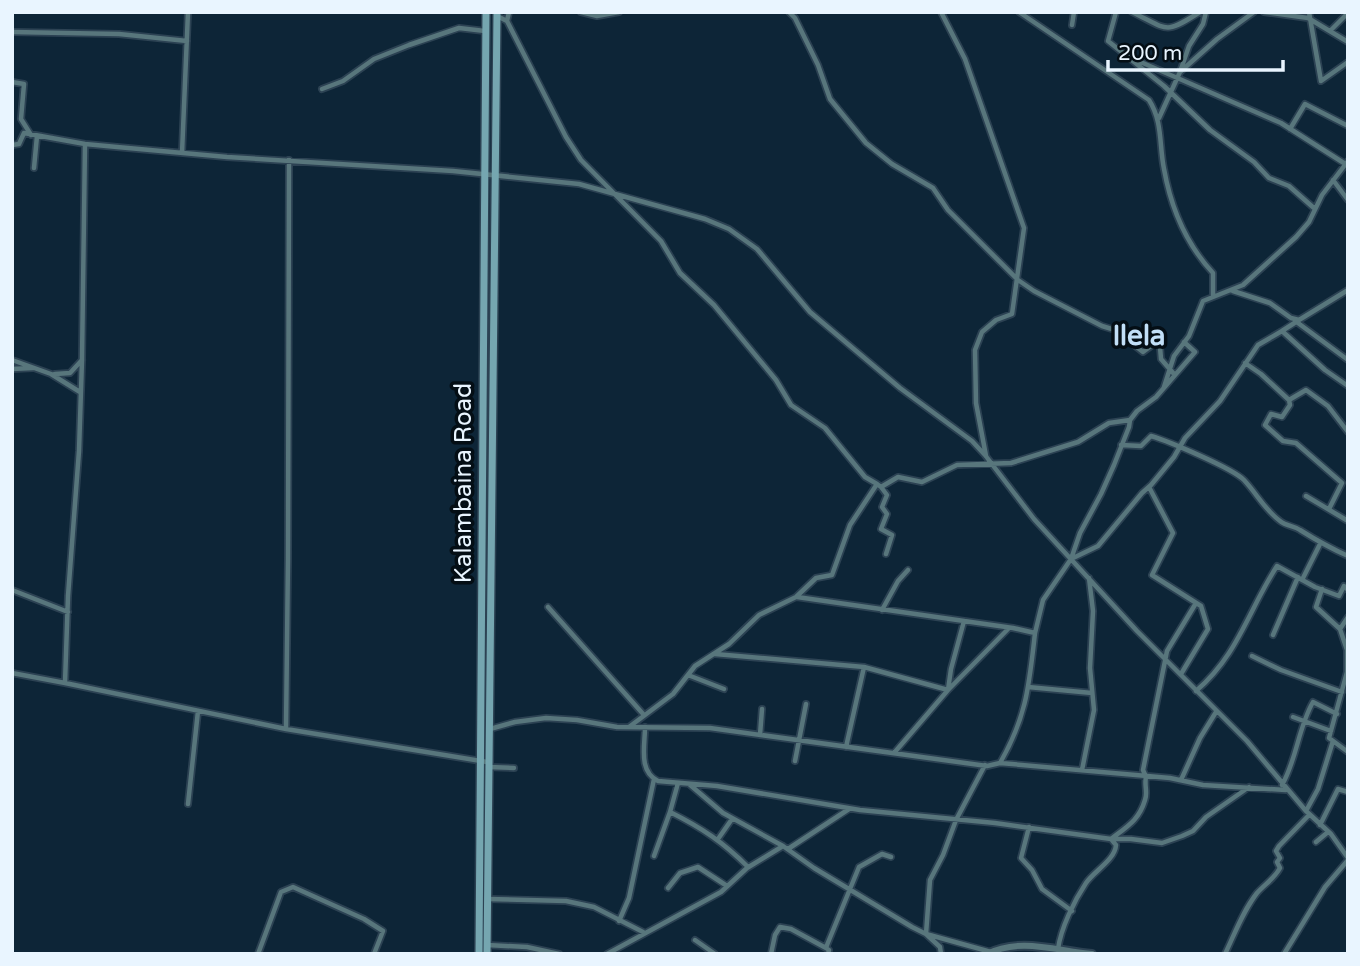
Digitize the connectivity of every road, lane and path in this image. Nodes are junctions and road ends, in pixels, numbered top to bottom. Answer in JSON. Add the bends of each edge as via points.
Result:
{"nodes":[{"id":1,"x":188,"y":12,"type":"edge"},
{"id":2,"x":486,"y":12,"type":"edge"},
{"id":3,"x":509,"y":12,"type":"edge"},
{"id":4,"x":581,"y":12,"type":"edge"},
{"id":5,"x":619,"y":12,"type":"edge"},
{"id":6,"x":789,"y":12,"type":"edge"},
{"id":7,"x":941,"y":12,"type":"edge"},
{"id":8,"x":1019,"y":12,"type":"edge"},
{"id":9,"x":1074,"y":12,"type":"edge"},
{"id":10,"x":1116,"y":12,"type":"edge"},
{"id":11,"x":1132,"y":12,"type":"edge"},
{"id":12,"x":1200,"y":12,"type":"edge"},
{"id":13,"x":1206,"y":12,"type":"edge"},
{"id":14,"x":1254,"y":12,"type":"edge"},
{"id":15,"x":1264,"y":12,"type":"edge"},
{"id":16,"x":1309,"y":12,"type":"edge"},
{"id":17,"x":1348,"y":13,"type":"edge"},
{"id":18,"x":497,"y":14,"type":"edge"},
{"id":19,"x":1311,"y":19,"type":"junction"},
{"id":20,"x":507,"y":21,"type":"junction"},
{"id":21,"x":1072,"y":25,"type":"dead end"},
{"id":22,"x":486,"y":31,"type":"junction"},
{"id":23,"x":1330,"y":31,"type":"junction"},
{"id":24,"x":12,"y":32,"type":"edge"},
{"id":25,"x":187,"y":41,"type":"junction"},
{"id":26,"x":1348,"y":42,"type":"edge"},
{"id":27,"x":1129,"y":57,"type":"junction"},
{"id":28,"x":1348,"y":62,"type":"edge"},
{"id":29,"x":1180,"y":72,"type":"junction"},
{"id":30,"x":1177,"y":78,"type":"junction"},
{"id":31,"x":12,"y":82,"type":"edge"},
{"id":32,"x":322,"y":89,"type":"dead end"},
{"id":33,"x":1171,"y":93,"type":"junction"},
{"id":34,"x":1158,"y":119,"type":"junction"},
{"id":35,"x":1348,"y":126,"type":"edge"},
{"id":36,"x":1290,"y":129,"type":"junction"},
{"id":37,"x":34,"y":135,"type":"junction"},
{"id":38,"x":85,"y":144,"type":"junction"},
{"id":39,"x":12,"y":145,"type":"edge"},
{"id":40,"x":181,"y":153,"type":"junction"},
{"id":41,"x":289,"y":160,"type":"junction"},
{"id":42,"x":1347,"y":163,"type":"edge"},
{"id":43,"x":34,"y":168,"type":"dead end"},
{"id":44,"x":484,"y":174,"type":"junction"},
{"id":45,"x":496,"y":175,"type":"junction"},
{"id":46,"x":1334,"y":180,"type":"junction"},
{"id":47,"x":613,"y":193,"type":"junction"},
{"id":48,"x":1348,"y":200,"type":"edge"},
{"id":49,"x":1315,"y":209,"type":"junction"},
{"id":50,"x":1018,"y":280,"type":"junction"},
{"id":51,"x":1232,"y":290,"type":"junction"},
{"id":52,"x":1348,"y":290,"type":"edge"},
{"id":53,"x":1213,"y":296,"type":"junction"},
{"id":54,"x":1299,"y":320,"type":"junction"},
{"id":55,"x":1282,"y":331,"type":"junction"},
{"id":56,"x":1184,"y":342,"type":"junction"},
{"id":57,"x":12,"y":359,"type":"edge"},
{"id":58,"x":82,"y":360,"type":"junction"},
{"id":59,"x":1348,"y":360,"type":"edge"},
{"id":60,"x":1245,"y":363,"type":"junction"},
{"id":61,"x":37,"y":368,"type":"junction"},
{"id":62,"x":12,"y":369,"type":"edge"},
{"id":63,"x":1168,"y":369,"type":"junction"},
{"id":64,"x":51,"y":374,"type":"junction"},
{"id":65,"x":1174,"y":374,"type":"junction"},
{"id":66,"x":1348,"y":386,"type":"edge"},
{"id":67,"x":1164,"y":389,"type":"junction"},
{"id":68,"x":81,"y":392,"type":"junction"},
{"id":69,"x":1289,"y":400,"type":"junction"},
{"id":70,"x":1130,"y":420,"type":"junction"},
{"id":71,"x":1348,"y":432,"type":"edge"},
{"id":72,"x":1121,"y":445,"type":"junction"},
{"id":73,"x":1179,"y":448,"type":"junction"},
{"id":74,"x":986,"y":456,"type":"junction"},
{"id":75,"x":993,"y":464,"type":"junction"},
{"id":76,"x":879,"y":485,"type":"junction"},
{"id":77,"x":1149,"y":487,"type":"junction"},
{"id":78,"x":1306,"y":496,"type":"dead end"},
{"id":79,"x":1329,"y":509,"type":"junction"},
{"id":80,"x":1348,"y":521,"type":"edge"},
{"id":81,"x":1320,"y":544,"type":"junction"},
{"id":82,"x":886,"y":554,"type":"dead end"},
{"id":83,"x":1348,"y":556,"type":"edge"},
{"id":84,"x":1071,"y":559,"type":"junction"},
{"id":85,"x":908,"y":570,"type":"dead end"},
{"id":86,"x":1088,"y":577,"type":"junction"},
{"id":87,"x":1300,"y":579,"type":"junction"},
{"id":88,"x":1322,"y":589,"type":"junction"},
{"id":89,"x":12,"y":590,"type":"edge"},
{"id":90,"x":1348,"y":590,"type":"edge"},
{"id":91,"x":796,"y":597,"type":"junction"},
{"id":92,"x":1196,"y":603,"type":"junction"},
{"id":93,"x":548,"y":607,"type":"dead end"},
{"id":94,"x":882,"y":610,"type":"junction"},
{"id":95,"x":68,"y":612,"type":"junction"},
{"id":96,"x":1348,"y":618,"type":"edge"},
{"id":97,"x":964,"y":621,"type":"junction"},
{"id":98,"x":1010,"y":627,"type":"junction"},
{"id":99,"x":1340,"y":629,"type":"junction"},
{"id":100,"x":1035,"y":634,"type":"junction"},
{"id":101,"x":1273,"y":635,"type":"dead end"},
{"id":102,"x":1347,"y":645,"type":"edge"},
{"id":103,"x":714,"y":654,"type":"junction"},
{"id":104,"x":1252,"y":656,"type":"dead end"},
{"id":105,"x":1165,"y":658,"type":"junction"},
{"id":106,"x":864,"y":667,"type":"junction"},
{"id":107,"x":12,"y":673,"type":"edge"},
{"id":108,"x":688,"y":674,"type":"junction"},
{"id":109,"x":1181,"y":674,"type":"junction"},
{"id":110,"x":1347,"y":678,"type":"edge"},
{"id":111,"x":65,"y":683,"type":"junction"},
{"id":112,"x":1028,"y":687,"type":"junction"},
{"id":113,"x":724,"y":690,"type":"dead end"},
{"id":114,"x":948,"y":690,"type":"junction"},
{"id":115,"x":1196,"y":691,"type":"junction"},
{"id":116,"x":1342,"y":692,"type":"junction"},
{"id":117,"x":1092,"y":693,"type":"junction"},
{"id":118,"x":806,"y":704,"type":"dead end"},
{"id":119,"x":762,"y":709,"type":"dead end"},
{"id":120,"x":198,"y":711,"type":"junction"},
{"id":121,"x":1216,"y":712,"type":"junction"},
{"id":122,"x":1337,"y":714,"type":"junction"},
{"id":123,"x":645,"y":715,"type":"junction"},
{"id":124,"x":1293,"y":717,"type":"dead end"},
{"id":125,"x":1303,"y":720,"type":"junction"},
{"id":126,"x":629,"y":727,"type":"junction"},
{"id":127,"x":645,"y":727,"type":"junction"},
{"id":128,"x":286,"y":729,"type":"junction"},
{"id":129,"x":488,"y":730,"type":"junction"},
{"id":130,"x":1331,"y":730,"type":"junction"},
{"id":131,"x":760,"y":735,"type":"junction"},
{"id":132,"x":798,"y":740,"type":"junction"},
{"id":133,"x":1333,"y":741,"type":"junction"},
{"id":134,"x":846,"y":747,"type":"junction"},
{"id":135,"x":1348,"y":752,"type":"edge"},
{"id":136,"x":894,"y":753,"type":"junction"},
{"id":137,"x":795,"y":761,"type":"dead end"},
{"id":138,"x":485,"y":763,"type":"junction"},
{"id":139,"x":1000,"y":763,"type":"junction"},
{"id":140,"x":985,"y":765,"type":"junction"},
{"id":141,"x":514,"y":768,"type":"dead end"},
{"id":142,"x":1082,"y":769,"type":"junction"},
{"id":143,"x":1146,"y":777,"type":"junction"},
{"id":144,"x":654,"y":779,"type":"junction"},
{"id":145,"x":1181,"y":780,"type":"junction"},
{"id":146,"x":678,"y":783,"type":"junction"},
{"id":147,"x":689,"y":784,"type":"junction"},
{"id":148,"x":1283,"y":785,"type":"junction"},
{"id":149,"x":1249,"y":787,"type":"junction"},
{"id":150,"x":1287,"y":790,"type":"junction"},
{"id":151,"x":1348,"y":792,"type":"edge"},
{"id":152,"x":188,"y":804,"type":"dead end"},
{"id":153,"x":849,"y":808,"type":"junction"},
{"id":154,"x":670,"y":812,"type":"junction"},
{"id":155,"x":1307,"y":813,"type":"junction"},
{"id":156,"x":732,"y":819,"type":"junction"},
{"id":157,"x":956,"y":820,"type":"junction"},
{"id":158,"x":1321,"y":825,"type":"junction"},
{"id":159,"x":1028,"y":827,"type":"junction"},
{"id":160,"x":1328,"y":832,"type":"junction"},
{"id":161,"x":718,"y":839,"type":"junction"},
{"id":162,"x":1111,"y":839,"type":"junction"},
{"id":163,"x":1316,"y":842,"type":"dead end"},
{"id":164,"x":786,"y":847,"type":"junction"},
{"id":165,"x":654,"y":856,"type":"dead end"},
{"id":166,"x":891,"y":857,"type":"dead end"},
{"id":167,"x":1348,"y":859,"type":"edge"},
{"id":168,"x":748,"y":867,"type":"junction"},
{"id":169,"x":727,"y":886,"type":"junction"},
{"id":170,"x":668,"y":888,"type":"dead end"},
{"id":171,"x":849,"y":890,"type":"junction"},
{"id":172,"x":486,"y":899,"type":"junction"},
{"id":173,"x":1072,"y":912,"type":"junction"},
{"id":174,"x":619,"y":921,"type":"junction"},
{"id":175,"x":643,"y":933,"type":"junction"},
{"id":176,"x":926,"y":934,"type":"junction"},
{"id":177,"x":695,"y":940,"type":"dead end"},
{"id":178,"x":487,"y":944,"type":"junction"},
{"id":179,"x":1058,"y":950,"type":"junction"},
{"id":180,"x":827,"y":951,"type":"edge"},
{"id":181,"x":989,"y":953,"type":"edge"},
{"id":182,"x":257,"y":954,"type":"edge"},
{"id":183,"x":374,"y":954,"type":"edge"},
{"id":184,"x":479,"y":954,"type":"edge"},
{"id":185,"x":486,"y":954,"type":"edge"},
{"id":186,"x":559,"y":954,"type":"edge"},
{"id":187,"x":607,"y":954,"type":"edge"},
{"id":188,"x":715,"y":954,"type":"edge"},
{"id":189,"x":771,"y":954,"type":"edge"},
{"id":190,"x":941,"y":954,"type":"edge"},
{"id":191,"x":1092,"y":954,"type":"edge"},
{"id":192,"x":1225,"y":954,"type":"edge"},
{"id":193,"x":1284,"y":954,"type":"edge"}],
"edges":[{"from":1,"to":25,"type":"street"},
{"from":2,"to":22,"type":"main road","name":"Kalambaina Road"},
{"from":3,"to":20,"type":"street"},
{"from":4,"to":5,"type":"street","via":[[597,16]]},
{"from":6,"to":50,"type":"street","via":[[818,65],[830,99],[866,143],[933,188],[948,210]]},
{"from":7,"to":50,"type":"street","via":[[965,59],[1024,228]]},
{"from":8,"to":34,"type":"street","via":[[1149,100]]},
{"from":9,"to":21,"type":"street"},
{"from":10,"to":27,"type":"street","via":[[1108,41]]},
{"from":11,"to":12,"type":"street","via":[[1166,29],[1174,29]]},
{"from":13,"to":29,"type":"street"},
{"from":14,"to":29,"type":"street"},
{"from":15,"to":19,"type":"street"},
{"from":16,"to":19,"type":"street"},
{"from":17,"to":23,"type":"street"},
{"from":18,"to":20,"type":"street"},
{"from":18,"to":45,"type":"main road"},
{"from":19,"to":23,"type":"street"},
{"from":19,"to":28,"type":"street","via":[[1321,81]]},
{"from":20,"to":47,"type":"street","via":[[566,137]]},
{"from":22,"to":32,"type":"street","via":[[459,28],[409,45]]},
{"from":22,"to":44,"type":"main road","name":"Kalambaina Road"},
{"from":23,"to":26,"type":"street"},
{"from":24,"to":25,"type":"street"},
{"from":25,"to":40,"type":"street"},
{"from":27,"to":30,"type":"street"},
{"from":27,"to":33,"type":"street"},
{"from":29,"to":30,"type":"street"},
{"from":30,"to":33,"type":"street"},
{"from":30,"to":36,"type":"street"},
{"from":31,"to":37,"type":"street","via":[[24,84],[21,118]]},
{"from":33,"to":34,"type":"street"},
{"from":33,"to":49,"type":"street","via":[[1269,178],[1289,186]]},
{"from":34,"to":53,"type":"street","via":[[1164,169],[1178,218],[1196,255],[1213,273]]},
{"from":35,"to":36,"type":"street","via":[[1305,104]]},
{"from":36,"to":42,"type":"street"},
{"from":37,"to":38,"type":"street"},
{"from":37,"to":39,"type":"street","via":[[24,133],[19,144]]},
{"from":37,"to":43,"type":"street"},
{"from":38,"to":40,"type":"street"},
{"from":38,"to":58,"type":"street"},
{"from":40,"to":41,"type":"street"},
{"from":41,"to":44,"type":"street"},
{"from":41,"to":128,"type":"street"},
{"from":42,"to":46,"type":"street"},
{"from":44,"to":45,"type":"street"},
{"from":44,"to":138,"type":"main road","name":"Kalambaina Road"},
{"from":45,"to":47,"type":"street","via":[[579,184]]},
{"from":45,"to":129,"type":"main road"},
{"from":46,"to":48,"type":"street"},
{"from":46,"to":49,"type":"street"},
{"from":47,"to":74,"type":"street","via":[[717,223],[743,237],[810,312]]},
{"from":47,"to":76,"type":"street","via":[[662,241],[680,273],[714,305],[791,405],[825,428],[865,477]]},
{"from":49,"to":51,"type":"street","via":[[1296,237]]},
{"from":50,"to":63,"type":"street","via":[[1115,330],[1143,352],[1155,343]]},
{"from":50,"to":74,"type":"street","via":[[1012,314],[982,332],[975,350],[974,389]]},
{"from":51,"to":53,"type":"street"},
{"from":51,"to":54,"type":"street","via":[[1270,303]]},
{"from":52,"to":54,"type":"street"},
{"from":53,"to":56,"type":"street","via":[[1203,301]]},
{"from":54,"to":55,"type":"street"},
{"from":54,"to":59,"type":"street"},
{"from":55,"to":60,"type":"street","via":[[1258,345]]},
{"from":55,"to":66,"type":"street"},
{"from":56,"to":63,"type":"street"},
{"from":56,"to":65,"type":"street","via":[[1195,352]]},
{"from":57,"to":61,"type":"street"},
{"from":58,"to":64,"type":"street","via":[[70,373]]},
{"from":58,"to":68,"type":"street"},
{"from":60,"to":69,"type":"street"},
{"from":60,"to":73,"type":"street","via":[[1220,401]]},
{"from":61,"to":62,"type":"street"},
{"from":61,"to":64,"type":"street"},
{"from":63,"to":65,"type":"street"},
{"from":63,"to":67,"type":"street"},
{"from":64,"to":68,"type":"street"},
{"from":65,"to":67,"type":"street"},
{"from":67,"to":70,"type":"street"},
{"from":68,"to":95,"type":"street"},
{"from":69,"to":71,"type":"street","via":[[1306,390],[1328,406]]},
{"from":69,"to":79,"type":"street","via":[[1282,417],[1271,414],[1265,425],[1283,440],[1296,443],[1342,484]]},
{"from":70,"to":72,"type":"street"},
{"from":70,"to":75,"type":"street","via":[[1109,424],[1057,449]]},
{"from":72,"to":73,"type":"street","via":[[1141,446],[1151,436]]},
{"from":72,"to":84,"type":"street"},
{"from":73,"to":77,"type":"street"},
{"from":73,"to":81,"type":"street","via":[[1242,478],[1283,523]]},
{"from":74,"to":75,"type":"street"},
{"from":75,"to":76,"type":"street","via":[[957,465],[922,482],[898,477]]},
{"from":75,"to":84,"type":"street"},
{"from":76,"to":82,"type":"street","via":[[887,495],[881,529],[892,535]]},
{"from":76,"to":91,"type":"street","via":[[850,525],[832,575],[816,578]]},
{"from":77,"to":84,"type":"street","via":[[1098,546]]},
{"from":77,"to":92,"type":"street","via":[[1173,533],[1152,575]]},
{"from":78,"to":79,"type":"street"},
{"from":79,"to":80,"type":"street"},
{"from":81,"to":83,"type":"street"},
{"from":81,"to":87,"type":"street"},
{"from":84,"to":86,"type":"street"},
{"from":84,"to":100,"type":"street","via":[[1042,600]]},
{"from":85,"to":94,"type":"street"},
{"from":86,"to":105,"type":"street"},
{"from":86,"to":117,"type":"street","via":[[1093,611]]},
{"from":87,"to":88,"type":"street"},
{"from":87,"to":101,"type":"street"},
{"from":87,"to":115,"type":"street","via":[[1277,566],[1238,641],[1215,674]]},
{"from":88,"to":90,"type":"street","via":[[1339,596],[1344,586]]},
{"from":88,"to":99,"type":"street","via":[[1316,607]]},
{"from":89,"to":95,"type":"street"},
{"from":91,"to":94,"type":"street"},
{"from":91,"to":103,"type":"street","via":[[759,615]]},
{"from":92,"to":105,"type":"street"},
{"from":92,"to":109,"type":"street","via":[[1208,629]]},
{"from":93,"to":123,"type":"street"},
{"from":94,"to":97,"type":"street"},
{"from":95,"to":111,"type":"street"},
{"from":96,"to":99,"type":"street"},
{"from":97,"to":98,"type":"street"},
{"from":97,"to":114,"type":"street"},
{"from":98,"to":100,"type":"street"},
{"from":98,"to":114,"type":"street"},
{"from":99,"to":102,"type":"street"},
{"from":100,"to":112,"type":"street"},
{"from":102,"to":110,"type":"street"},
{"from":103,"to":106,"type":"street"},
{"from":103,"to":108,"type":"street"},
{"from":104,"to":116,"type":"street"},
{"from":105,"to":109,"type":"street"},
{"from":105,"to":143,"type":"street","via":[[1143,771]]},
{"from":106,"to":114,"type":"street"},
{"from":106,"to":134,"type":"street"},
{"from":107,"to":111,"type":"street"},
{"from":108,"to":113,"type":"street"},
{"from":108,"to":123,"type":"street","via":[[673,694]]},
{"from":109,"to":115,"type":"street"},
{"from":110,"to":116,"type":"street"},
{"from":111,"to":120,"type":"street"},
{"from":112,"to":117,"type":"street"},
{"from":112,"to":139,"type":"street","via":[[1016,735]]},
{"from":114,"to":136,"type":"street"},
{"from":115,"to":121,"type":"street"},
{"from":116,"to":122,"type":"street"},
{"from":117,"to":142,"type":"street","via":[[1094,710]]},
{"from":118,"to":132,"type":"street"},
{"from":119,"to":131,"type":"street"},
{"from":120,"to":128,"type":"street"},
{"from":120,"to":152,"type":"street"},
{"from":121,"to":145,"type":"street"},
{"from":121,"to":148,"type":"street"},
{"from":122,"to":125,"type":"street","via":[[1313,702]]},
{"from":122,"to":130,"type":"street"},
{"from":123,"to":126,"type":"street"},
{"from":124,"to":125,"type":"street"},
{"from":125,"to":130,"type":"street"},
{"from":125,"to":148,"type":"street"},
{"from":126,"to":127,"type":"street"},
{"from":126,"to":129,"type":"street","via":[[546,718]]},
{"from":127,"to":131,"type":"street","via":[[710,728]]},
{"from":127,"to":144,"type":"street","via":[[644,766]]},
{"from":128,"to":138,"type":"street"},
{"from":129,"to":138,"type":"main road"},
{"from":130,"to":133,"type":"street"},
{"from":131,"to":132,"type":"street"},
{"from":132,"to":134,"type":"street"},
{"from":132,"to":137,"type":"street"},
{"from":133,"to":135,"type":"street"},
{"from":133,"to":155,"type":"street"},
{"from":134,"to":136,"type":"street"},
{"from":136,"to":140,"type":"street"},
{"from":138,"to":141,"type":"street"},
{"from":138,"to":172,"type":"main road"},
{"from":138,"to":184,"type":"main road","name":"Kalambaina Road"},
{"from":139,"to":140,"type":"street"},
{"from":139,"to":142,"type":"street"},
{"from":140,"to":157,"type":"street"},
{"from":142,"to":143,"type":"street"},
{"from":143,"to":145,"type":"street"},
{"from":143,"to":162,"type":"street","via":[[1147,797],[1141,814]]},
{"from":144,"to":146,"type":"street"},
{"from":144,"to":174,"type":"street","via":[[629,898]]},
{"from":145,"to":149,"type":"street"},
{"from":146,"to":147,"type":"street"},
{"from":146,"to":154,"type":"street"},
{"from":147,"to":153,"type":"street"},
{"from":147,"to":156,"type":"street"},
{"from":148,"to":150,"type":"street"},
{"from":149,"to":150,"type":"street"},
{"from":149,"to":162,"type":"street","via":[[1182,836],[1162,843]]},
{"from":150,"to":155,"type":"street"},
{"from":151,"to":158,"type":"street","via":[[1338,789]]},
{"from":153,"to":157,"type":"street"},
{"from":153,"to":164,"type":"street"},
{"from":154,"to":161,"type":"street"},
{"from":154,"to":165,"type":"street"},
{"from":155,"to":158,"type":"street"},
{"from":155,"to":192,"type":"street","via":[[1276,851],[1280,858],[1276,877],[1242,915]]},
{"from":156,"to":161,"type":"street"},
{"from":156,"to":164,"type":"street"},
{"from":157,"to":159,"type":"street"},
{"from":157,"to":176,"type":"street","via":[[930,880]]},
{"from":158,"to":160,"type":"street"},
{"from":159,"to":162,"type":"street"},
{"from":159,"to":173,"type":"street","via":[[1021,858],[1042,889]]},
{"from":160,"to":163,"type":"street"},
{"from":160,"to":167,"type":"street"},
{"from":161,"to":168,"type":"street"},
{"from":162,"to":173,"type":"street","via":[[1115,852],[1087,882]]},
{"from":164,"to":168,"type":"street"},
{"from":164,"to":171,"type":"street"},
{"from":166,"to":171,"type":"street","via":[[882,854],[859,867]]},
{"from":167,"to":193,"type":"street"},
{"from":168,"to":169,"type":"street"},
{"from":169,"to":170,"type":"street","via":[[698,867],[680,873]]},
{"from":169,"to":175,"type":"street"},
{"from":171,"to":176,"type":"street"},
{"from":171,"to":180,"type":"street"},
{"from":172,"to":174,"type":"street","via":[[566,901],[594,907]]},
{"from":172,"to":178,"type":"main road"},
{"from":173,"to":179,"type":"street","via":[[1063,925]]},
{"from":174,"to":175,"type":"street"},
{"from":175,"to":187,"type":"street"},
{"from":176,"to":181,"type":"street"},
{"from":176,"to":190,"type":"street"},
{"from":177,"to":188,"type":"street"},
{"from":178,"to":185,"type":"main road"},
{"from":178,"to":186,"type":"street"},
{"from":179,"to":181,"type":"street","via":[[1023,946]]},
{"from":179,"to":191,"type":"street"},
{"from":180,"to":189,"type":"street","via":[[780,927]]},
{"from":182,"to":183,"type":"street","via":[[281,892],[293,887],[383,931]]}]}
